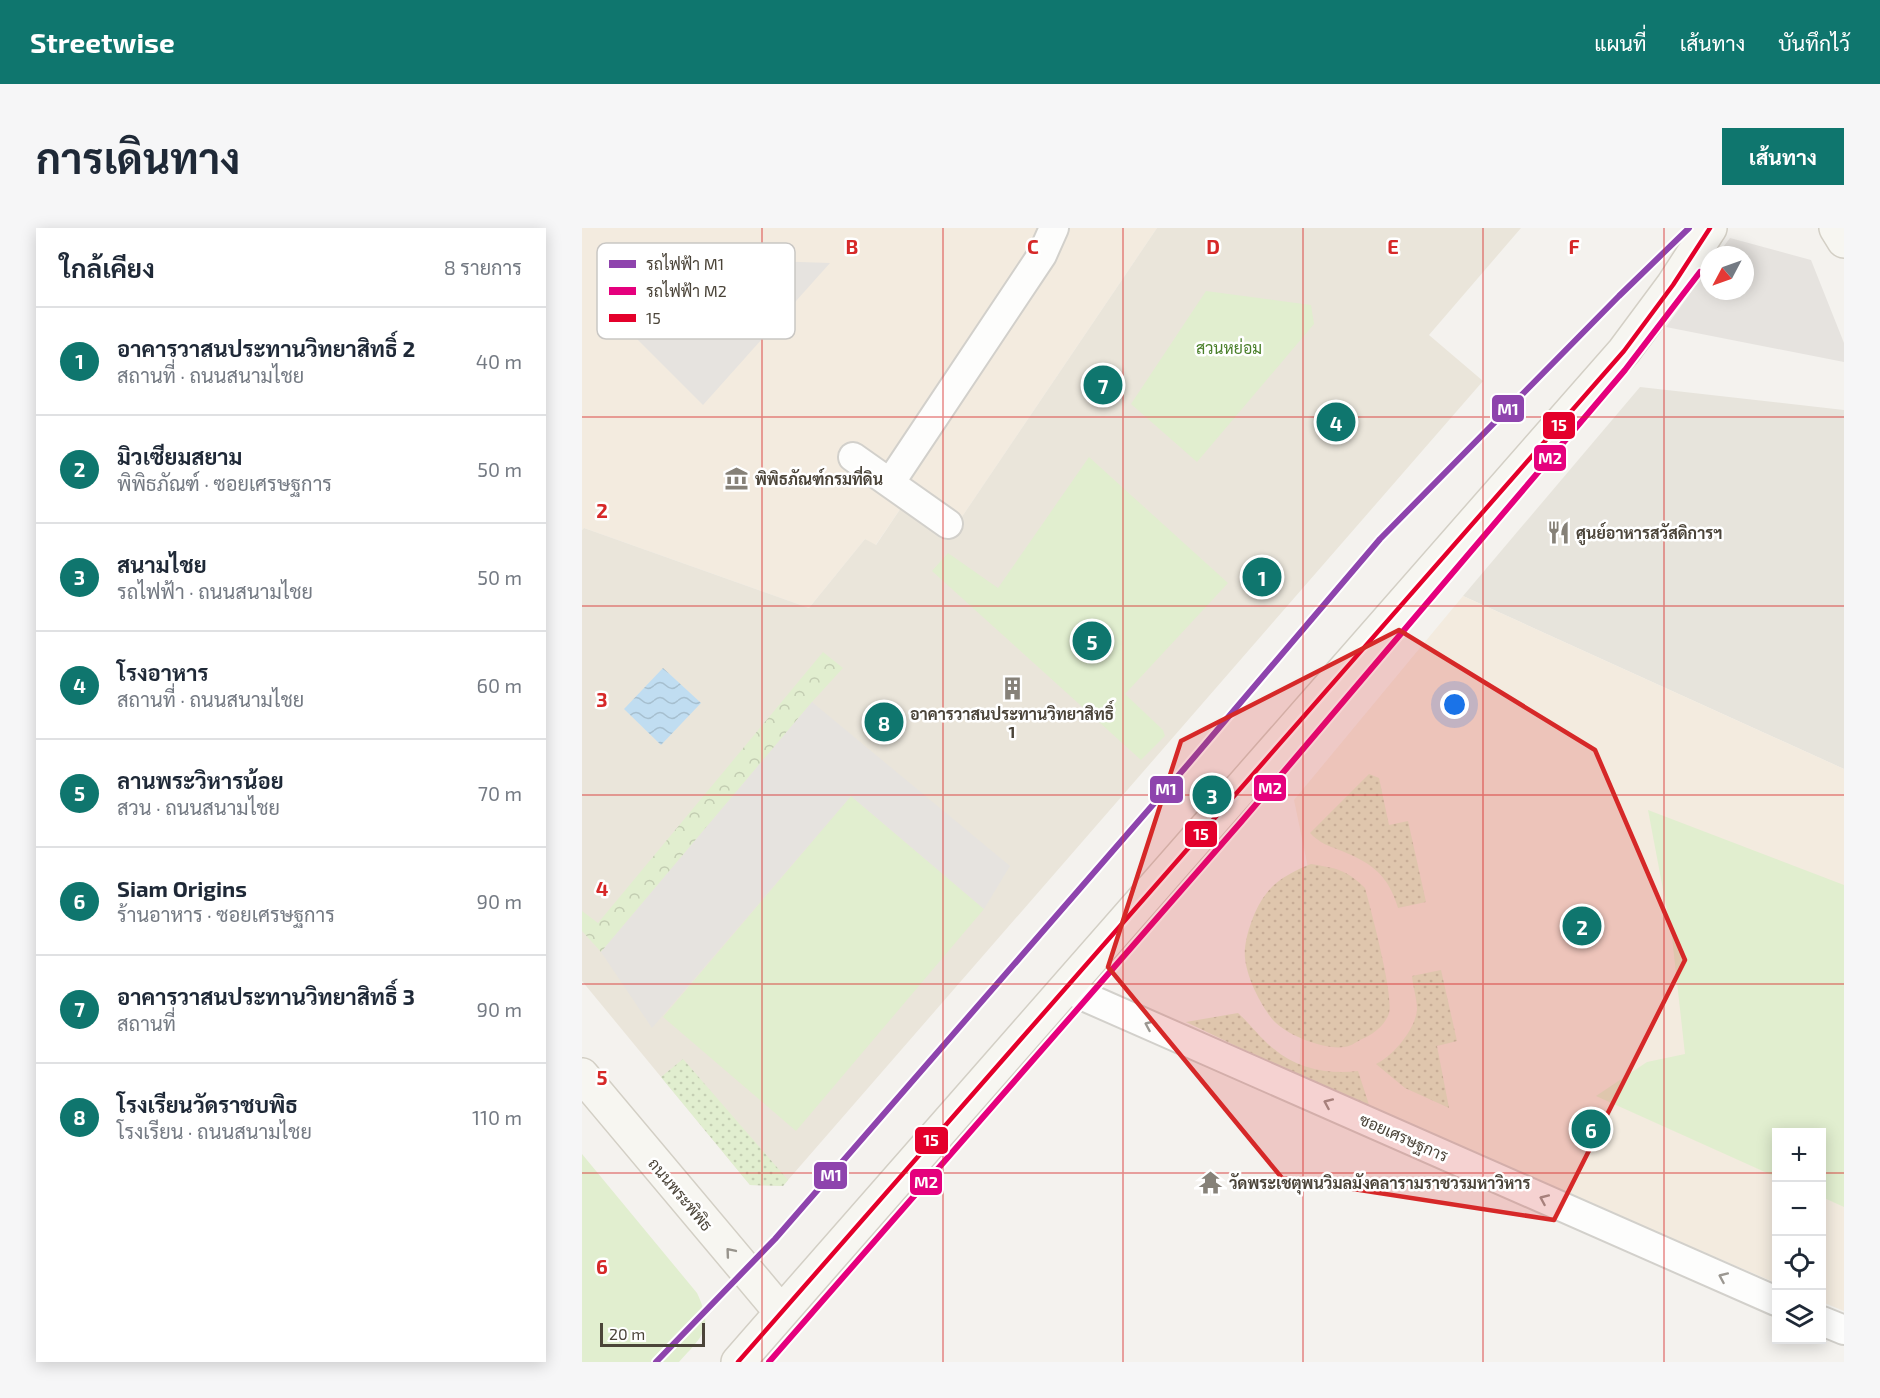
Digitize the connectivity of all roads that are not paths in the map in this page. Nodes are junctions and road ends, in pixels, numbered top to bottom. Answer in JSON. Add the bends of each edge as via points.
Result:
{"nodes":[{"id":1,"x":1054,"y":228,"type":"edge"},
{"id":2,"x":1710,"y":228,"type":"edge"},
{"id":3,"x":1836,"y":228,"type":"edge"},
{"id":4,"x":1844,"y":241,"type":"edge"},
{"id":5,"x":853,"y":457,"type":"dead end"},
{"id":6,"x":890,"y":483,"type":"junction"},
{"id":7,"x":948,"y":524,"type":"dead end"},
{"id":8,"x":1065,"y":988,"type":"junction"},
{"id":9,"x":582,"y":1075,"type":"edge"},
{"id":10,"x":1772,"y":1299,"type":"edge"},
{"id":11,"x":781,"y":1312,"type":"junction"},
{"id":12,"x":1826,"y":1322,"type":"edge"},
{"id":13,"x":1844,"y":1330,"type":"edge"},
{"id":14,"x":738,"y":1362,"type":"edge"}],
"edges":[{"from":1,"to":6,"type":"street","via":[[1042,255]]},
{"from":2,"to":8,"type":"main road","via":[[1623,351]]},
{"from":3,"to":4,"type":"main road"},
{"from":5,"to":6,"type":"street"},
{"from":6,"to":7,"type":"street"},
{"from":10,"to":8,"type":"street","name":"ซอยเศรษฐการ","one_way":true},
{"from":8,"to":11,"type":"main road"},
{"from":11,"to":9,"type":"main road","name":"ถนนพระพิพิธ","one_way":true},
{"from":11,"to":14,"type":"main road"},
{"from":12,"to":13,"type":"street"}]}
